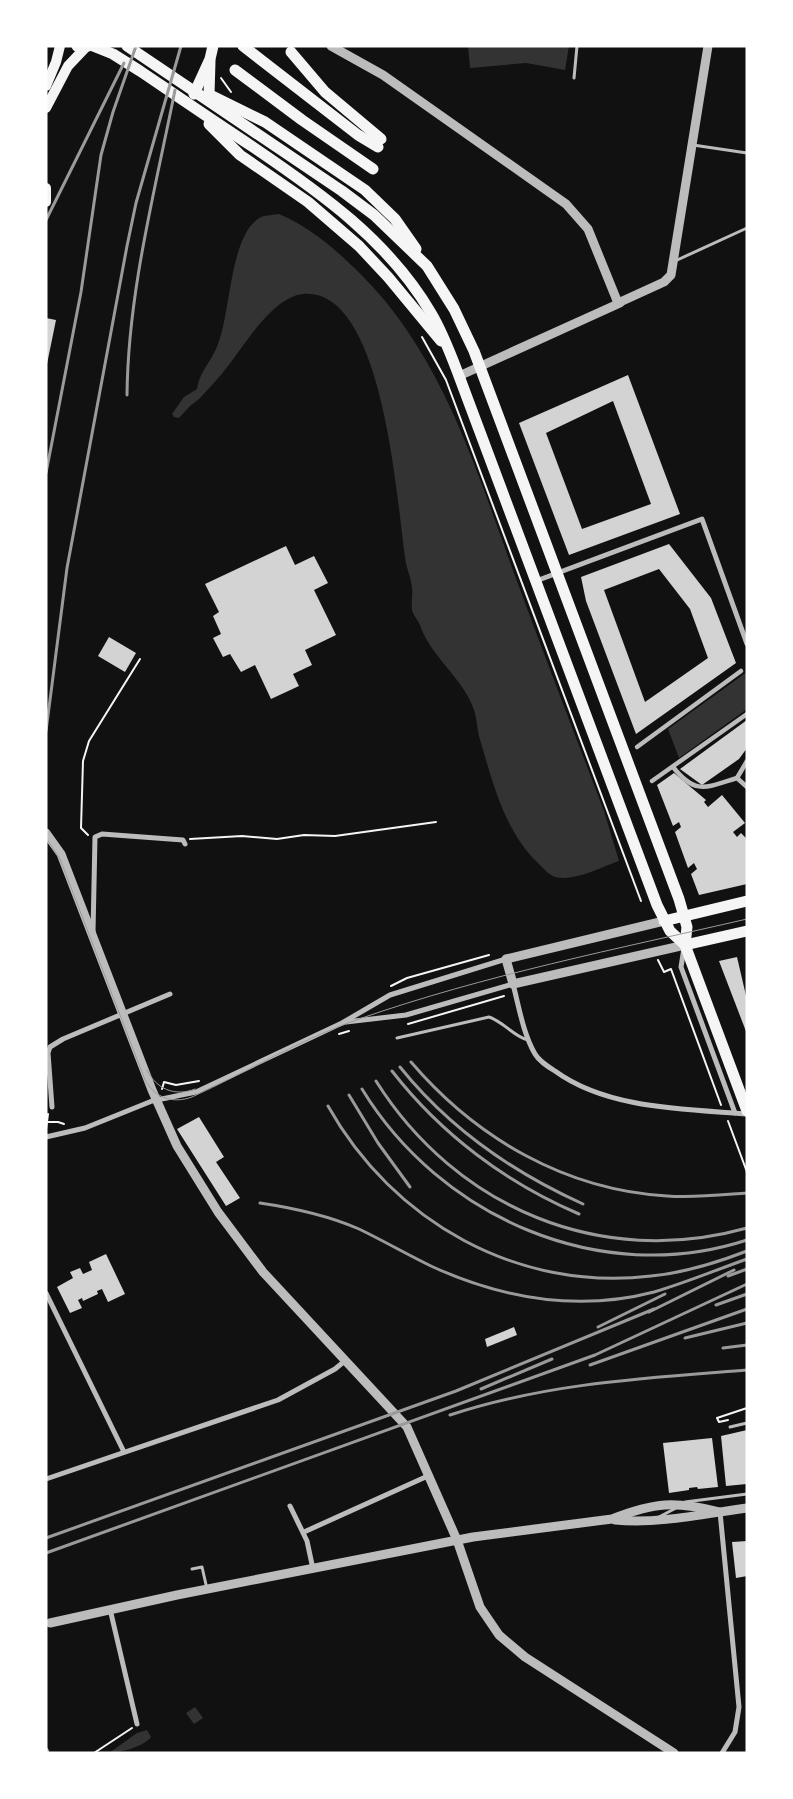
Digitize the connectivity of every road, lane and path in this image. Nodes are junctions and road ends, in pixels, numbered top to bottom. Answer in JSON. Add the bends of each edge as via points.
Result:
{"nodes":[{"id":1,"x":60,"y":46,"type":"edge"},
{"id":2,"x":77,"y":46,"type":"edge"},
{"id":3,"x":87,"y":46,"type":"edge"},
{"id":4,"x":127,"y":46,"type":"edge"},
{"id":5,"x":213,"y":46,"type":"edge"},
{"id":6,"x":244,"y":46,"type":"edge"},
{"id":7,"x":331,"y":46,"type":"edge"},
{"id":8,"x":577,"y":46,"type":"edge"},
{"id":9,"x":708,"y":46,"type":"edge"},
{"id":10,"x":97,"y":48,"type":"edge"},
{"id":11,"x":291,"y":52,"type":"dead end"},
{"id":12,"x":210,"y":59,"type":"junction"},
{"id":13,"x":235,"y":70,"type":"dead end"},
{"id":14,"x":220,"y":73,"type":"dead end"},
{"id":15,"x":574,"y":78,"type":"dead end"},
{"id":16,"x":46,"y":86,"type":"edge"},
{"id":17,"x":194,"y":94,"type":"junction"},
{"id":18,"x":211,"y":96,"type":"junction"},
{"id":19,"x":234,"y":96,"type":"dead end"},
{"id":20,"x":46,"y":108,"type":"edge"},
{"id":21,"x":202,"y":117,"type":"junction"},
{"id":22,"x":692,"y":144,"type":"junction"},
{"id":23,"x":747,"y":153,"type":"edge"},
{"id":24,"x":373,"y":169,"type":"dead end"},
{"id":25,"x":46,"y":188,"type":"edge"},
{"id":26,"x":46,"y":202,"type":"edge"},
{"id":27,"x":747,"y":228,"type":"edge"},
{"id":28,"x":674,"y":261,"type":"junction"},
{"id":29,"x":426,"y":266,"type":"junction"},
{"id":30,"x":619,"y":303,"type":"junction"},
{"id":31,"x":420,"y":334,"type":"dead end"},
{"id":32,"x":447,"y":348,"type":"junction"},
{"id":33,"x":480,"y":367,"type":"junction"},
{"id":34,"x":459,"y":376,"type":"junction"},
{"id":35,"x":557,"y":574,"type":"junction"},
{"id":36,"x":536,"y":581,"type":"junction"},
{"id":37,"x":747,"y":644,"type":"edge"},
{"id":38,"x":140,"y":659,"type":"dead end"},
{"id":39,"x":741,"y":672,"type":"dead end"},
{"id":40,"x":747,"y":714,"type":"edge"},
{"id":41,"x":637,"y":747,"type":"dead end"},
{"id":42,"x":747,"y":761,"type":"edge"},
{"id":43,"x":673,"y":767,"type":"junction"},
{"id":44,"x":737,"y":778,"type":"junction"},
{"id":45,"x":652,"y":781,"type":"dead end"},
{"id":46,"x":747,"y":787,"type":"edge"},
{"id":47,"x":436,"y":822,"type":"dead end"},
{"id":48,"x":84,"y":833,"type":"dead end"},
{"id":49,"x":47,"y":834,"type":"edge"},
{"id":50,"x":184,"y":842,"type":"joint"},
{"id":51,"x":641,"y":901,"type":"dead end"},
{"id":52,"x":747,"y":901,"type":"edge"},
{"id":53,"x":685,"y":916,"type":"junction"},
{"id":54,"x":664,"y":920,"type":"junction"},
{"id":55,"x":747,"y":931,"type":"edge"},
{"id":56,"x":93,"y":938,"type":"junction"},
{"id":57,"x":685,"y":945,"type":"junction"},
{"id":58,"x":506,"y":960,"type":"junction"},
{"id":59,"x":658,"y":960,"type":"dead end"},
{"id":60,"x":513,"y":984,"type":"junction"},
{"id":61,"x":170,"y":994,"type":"dead end"},
{"id":62,"x":491,"y":1000,"type":"dead end"},
{"id":63,"x":123,"y":1014,"type":"junction"},
{"id":64,"x":342,"y":1023,"type":"junction"},
{"id":65,"x":403,"y":1024,"type":"dead end"},
{"id":66,"x":352,"y":1030,"type":"dead end"},
{"id":67,"x":338,"y":1034,"type":"dead end"},
{"id":68,"x":397,"y":1038,"type":"dead end"},
{"id":69,"x":528,"y":1040,"type":"junction"},
{"id":70,"x":202,"y":1081,"type":"dead end"},
{"id":71,"x":164,"y":1082,"type":"dead end"},
{"id":72,"x":715,"y":1088,"type":"dead end"},
{"id":73,"x":156,"y":1100,"type":"junction"},
{"id":74,"x":52,"y":1107,"type":"dead end"},
{"id":75,"x":743,"y":1112,"type":"edge"},
{"id":76,"x":47,"y":1122,"type":"edge"},
{"id":77,"x":46,"y":1129,"type":"edge"},
{"id":78,"x":732,"y":1132,"type":"dead end"},
{"id":79,"x":46,"y":1137,"type":"edge"},
{"id":80,"x":747,"y":1172,"type":"edge"},
{"id":81,"x":46,"y":1293,"type":"edge"},
{"id":82,"x":346,"y":1360,"type":"junction"},
{"id":83,"x":747,"y":1408,"type":"edge"},
{"id":84,"x":731,"y":1419,"type":"dead end"},
{"id":85,"x":747,"y":1423,"type":"edge"},
{"id":86,"x":730,"y":1427,"type":"dead end"},
{"id":87,"x":124,"y":1452,"type":"junction"},
{"id":88,"x":430,"y":1475,"type":"junction"},
{"id":89,"x":46,"y":1479,"type":"edge"},
{"id":90,"x":747,"y":1494,"type":"edge"},
{"id":91,"x":697,"y":1500,"type":"junction"},
{"id":92,"x":667,"y":1504,"type":"junction"},
{"id":93,"x":687,"y":1504,"type":"junction"},
{"id":94,"x":290,"y":1506,"type":"dead end"},
{"id":95,"x":747,"y":1508,"type":"edge"},
{"id":96,"x":720,"y":1512,"type":"junction"},
{"id":97,"x":612,"y":1519,"type":"junction"},
{"id":98,"x":651,"y":1521,"type":"junction"},
{"id":99,"x":304,"y":1532,"type":"junction"},
{"id":100,"x":457,"y":1540,"type":"junction"},
{"id":101,"x":192,"y":1569,"type":"dead end"},
{"id":102,"x":313,"y":1569,"type":"junction"},
{"id":103,"x":208,"y":1589,"type":"junction"},
{"id":104,"x":110,"y":1610,"type":"junction"},
{"id":105,"x":48,"y":1625,"type":"edge"},
{"id":106,"x":137,"y":1724,"type":"joint"},
{"id":107,"x":94,"y":1753,"type":"edge"},
{"id":108,"x":674,"y":1753,"type":"edge"},
{"id":109,"x":722,"y":1753,"type":"edge"}],
"edges":[{"from":1,"to":16,"type":"main road"},
{"from":2,"to":3,"type":"highway"},
{"from":3,"to":20,"type":"main road","via":[[68,66]]},
{"from":4,"to":29,"type":"highway","via":[[363,206]]},
{"from":5,"to":12,"type":"highway"},
{"from":6,"to":11,"type":"highway","via":[[358,135],[380,143],[312,79]]},
{"from":7,"to":30,"type":"street","via":[[383,75],[566,204],[588,229]]},
{"from":8,"to":15,"type":"lane"},
{"from":9,"to":22,"type":"street"},
{"from":10,"to":32,"type":"highway","via":[[140,71],[325,197],[375,241],[407,277],[424,302]]},
{"from":12,"to":17,"type":"highway"},
{"from":12,"to":18,"type":"highway"},
{"from":13,"to":24,"type":"highway"},
{"from":14,"to":19,"type":"path"},
{"from":17,"to":18,"type":"highway","via":[[202,92]]},
{"from":17,"to":21,"type":"highway","via":[[189,100],[189,108],[194,115]]},
{"from":18,"to":21,"type":"highway","via":[[212,112]]},
{"from":18,"to":29,"type":"highway","via":[[265,122],[365,190],[395,219]]},
{"from":21,"to":32,"type":"highway","via":[[240,155],[308,202],[359,246]]},
{"from":22,"to":23,"type":"lane"},
{"from":22,"to":28,"type":"street"},
{"from":25,"to":26,"type":"main road"},
{"from":27,"to":28,"type":"lane"},
{"from":28,"to":30,"type":"street","via":[[667,280]]},
{"from":29,"to":33,"type":"highway","via":[[454,309]]},
{"from":30,"to":33,"type":"street"},
{"from":31,"to":51,"type":"path","via":[[446,380]]},
{"from":32,"to":34,"type":"highway"},
{"from":33,"to":34,"type":"street"},
{"from":33,"to":35,"type":"highway"},
{"from":34,"to":36,"type":"highway"},
{"from":35,"to":36,"type":"street"},
{"from":35,"to":37,"type":"street","via":[[702,519]]},
{"from":35,"to":53,"type":"highway"},
{"from":36,"to":54,"type":"highway"},
{"from":38,"to":48,"type":"path","via":[[86,749],[80,828]]},
{"from":39,"to":41,"type":"street"},
{"from":40,"to":43,"type":"street"},
{"from":42,"to":44,"type":"street"},
{"from":43,"to":44,"type":"street","via":[[697,787],[709,787]]},
{"from":43,"to":45,"type":"street"},
{"from":44,"to":46,"type":"street"},
{"from":47,"to":50,"type":"path","via":[[335,836],[304,834],[277,839],[212,836]]},
{"from":49,"to":56,"type":"street","via":[[61,854]]},
{"from":50,"to":56,"type":"street","via":[[102,834],[94,837]]},
{"from":52,"to":53,"type":"highway"},
{"from":53,"to":54,"type":"highway"},
{"from":53,"to":57,"type":"highway"},
{"from":54,"to":57,"type":"highway"},
{"from":54,"to":58,"type":"street"},
{"from":55,"to":57,"type":"highway"},
{"from":56,"to":63,"type":"street"},
{"from":57,"to":60,"type":"street"},
{"from":57,"to":75,"type":"highway","via":[[741,1093]]},
{"from":57,"to":75,"type":"street","via":[[681,967]]},
{"from":58,"to":60,"type":"street"},
{"from":58,"to":64,"type":"street","via":[[394,993]]},
{"from":59,"to":72,"type":"path","via":[[664,972],[671,969]]},
{"from":60,"to":64,"type":"street","via":[[406,1015]]},
{"from":60,"to":69,"type":"street"},
{"from":61,"to":63,"type":"street"},
{"from":62,"to":65,"type":"path"},
{"from":63,"to":73,"type":"street"},
{"from":63,"to":74,"type":"street","via":[[50,1047]]},
{"from":64,"to":73,"type":"street","via":[[196,1092]]},
{"from":66,"to":67,"type":"path"},
{"from":68,"to":69,"type":"lane","via":[[489,1017]]},
{"from":69,"to":75,"type":"street","via":[[543,1063],[594,1093],[633,1103]]},
{"from":70,"to":71,"type":"path","via":[[176,1085]]},
{"from":73,"to":79,"type":"street","via":[[85,1128]]},
{"from":73,"to":82,"type":"street","via":[[177,1146],[230,1229],[263,1272]]},
{"from":76,"to":77,"type":"path"},
{"from":78,"to":80,"type":"path"},
{"from":81,"to":87,"type":"street"},
{"from":82,"to":87,"type":"street","via":[[336,1369],[278,1400]]},
{"from":82,"to":88,"type":"street","via":[[408,1427]]},
{"from":83,"to":84,"type":"path","via":[[717,1418],[719,1422]]},
{"from":85,"to":86,"type":"lane"},
{"from":87,"to":89,"type":"street"},
{"from":88,"to":99,"type":"street"},
{"from":88,"to":100,"type":"street"},
{"from":90,"to":91,"type":"lane"},
{"from":91,"to":92,"type":"lane"},
{"from":91,"to":93,"type":"lane"},
{"from":92,"to":93,"type":"street"},
{"from":92,"to":97,"type":"street"},
{"from":93,"to":96,"type":"street"},
{"from":93,"to":98,"type":"lane"},
{"from":94,"to":99,"type":"street"},
{"from":95,"to":96,"type":"street"},
{"from":96,"to":98,"type":"street"},
{"from":96,"to":109,"type":"street","via":[[739,1707],[735,1732]]},
{"from":97,"to":98,"type":"street"},
{"from":97,"to":100,"type":"street"},
{"from":99,"to":102,"type":"street"},
{"from":100,"to":102,"type":"street"},
{"from":100,"to":108,"type":"street","via":[[476,1601],[507,1643]]},
{"from":101,"to":103,"type":"lane","via":[[202,1567]]},
{"from":102,"to":103,"type":"street"},
{"from":103,"to":104,"type":"street"},
{"from":104,"to":105,"type":"street"},
{"from":104,"to":106,"type":"street"},
{"from":106,"to":107,"type":"path"}]}
